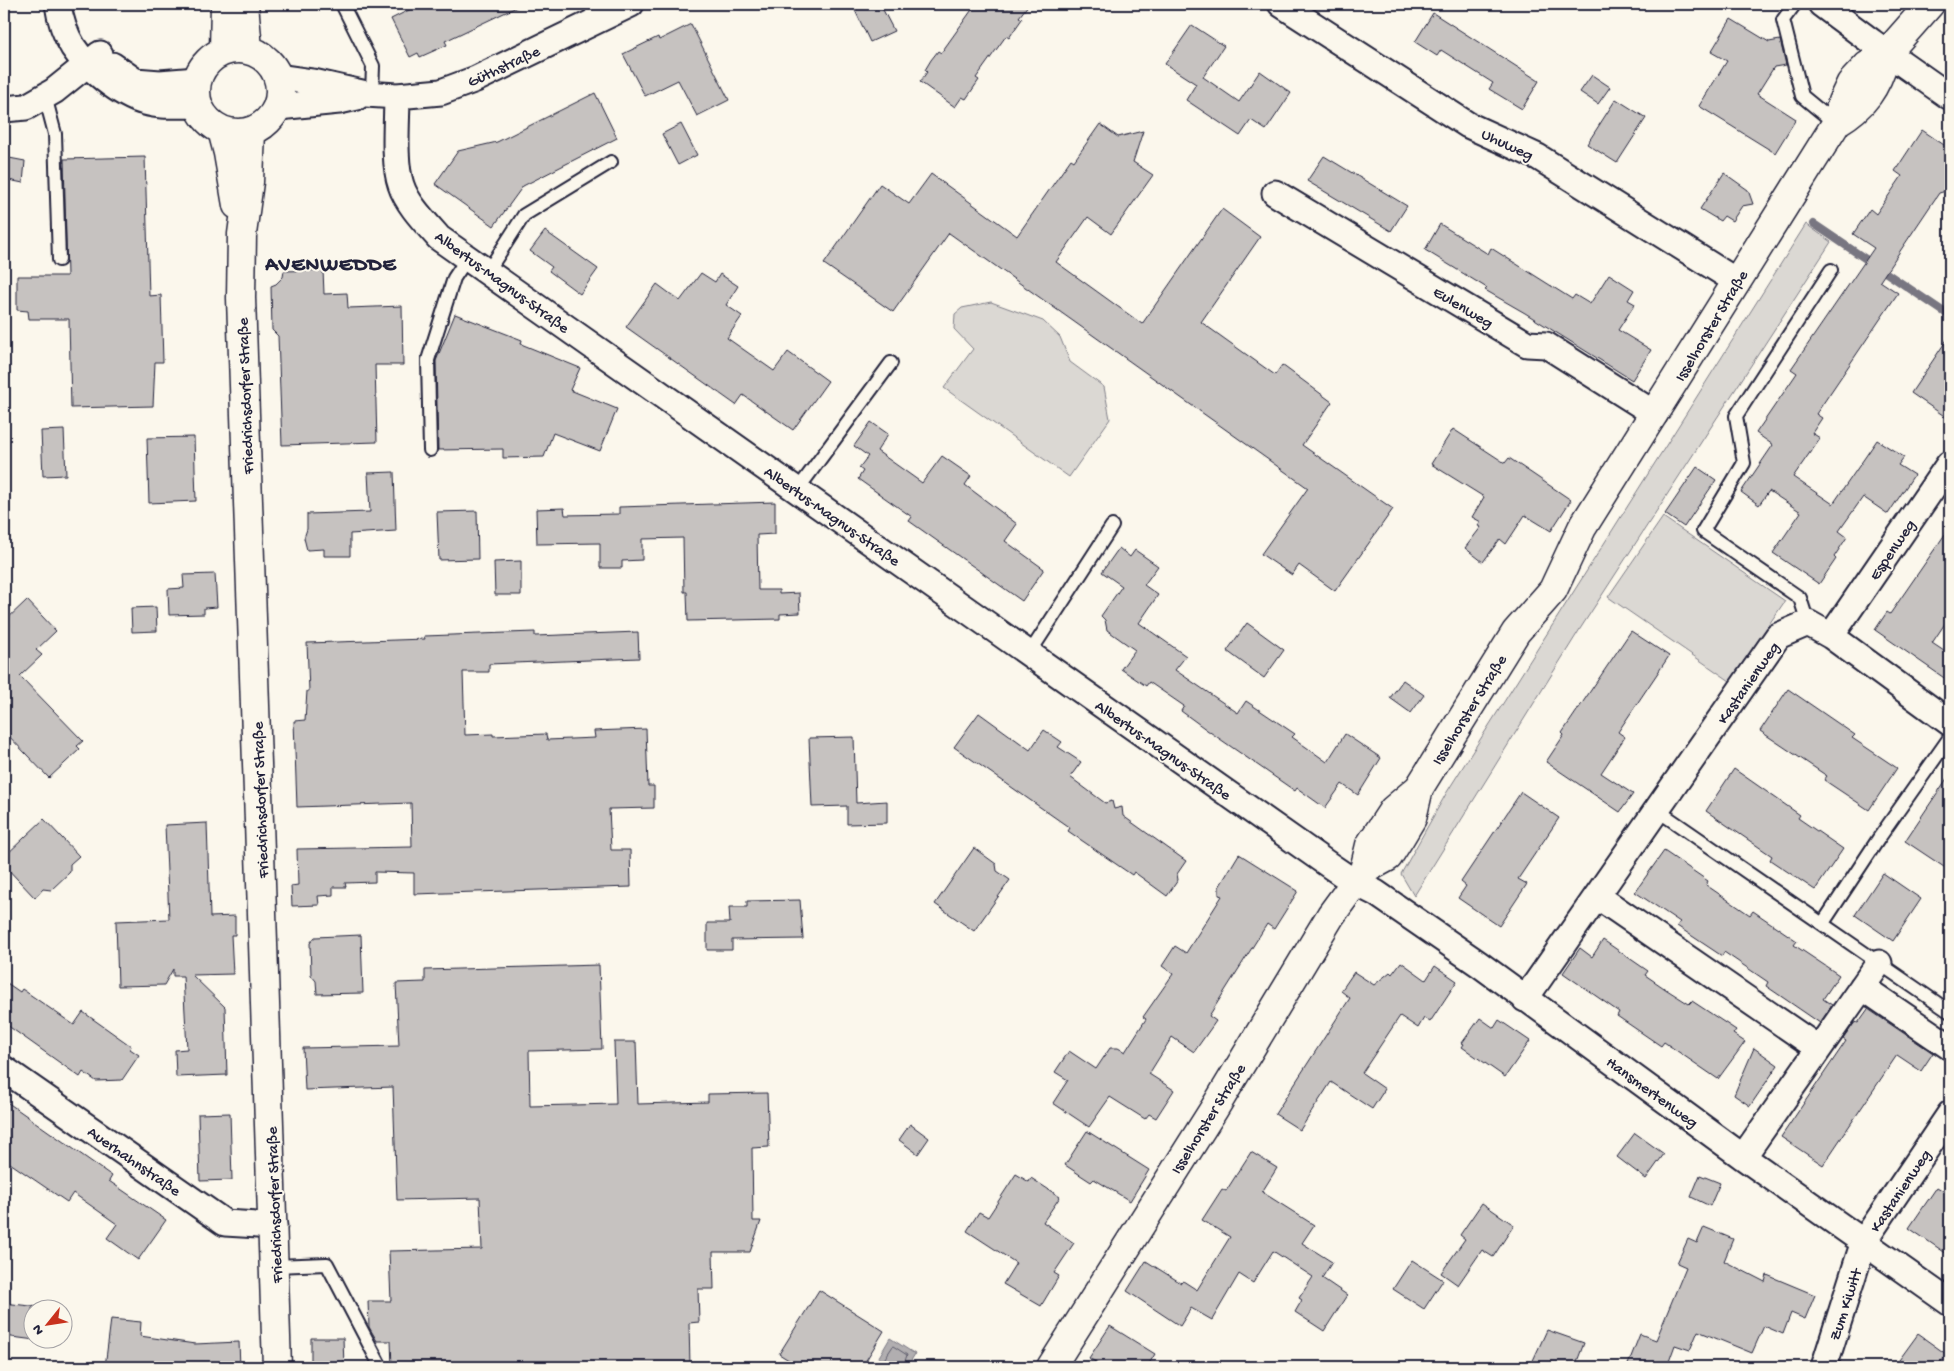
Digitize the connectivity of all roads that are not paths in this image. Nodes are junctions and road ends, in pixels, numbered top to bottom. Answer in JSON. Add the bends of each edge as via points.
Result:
{"nodes":[{"id":1,"x":58,"y":4,"type":"edge"},
{"id":2,"x":72,"y":4,"type":"edge"},
{"id":3,"x":224,"y":4,"type":"edge"},
{"id":4,"x":244,"y":4,"type":"edge"},
{"id":5,"x":342,"y":4,"type":"edge"},
{"id":6,"x":631,"y":4,"type":"edge"},
{"id":7,"x":1281,"y":4,"type":"edge"},
{"id":8,"x":1795,"y":4,"type":"edge"},
{"id":9,"x":1820,"y":4,"type":"edge"},
{"id":10,"x":1930,"y":4,"type":"edge"},
{"id":11,"x":593,"y":12,"type":"edge"},
{"id":12,"x":236,"y":50,"type":"junction"},
{"id":13,"x":1886,"y":54,"type":"junction"},
{"id":14,"x":94,"y":59,"type":"junction"},
{"id":15,"x":278,"y":77,"type":"junction"},
{"id":16,"x":197,"y":92,"type":"junction"},
{"id":17,"x":369,"y":94,"type":"junction"},
{"id":18,"x":45,"y":96,"type":"junction"},
{"id":19,"x":397,"y":96,"type":"junction"},
{"id":20,"x":1950,"y":97,"type":"edge"},
{"id":21,"x":278,"y":107,"type":"junction"},
{"id":22,"x":4,"y":109,"type":"edge"},
{"id":23,"x":1836,"y":123,"type":"junction"},
{"id":24,"x":222,"y":130,"type":"junction"},
{"id":25,"x":251,"y":131,"type":"junction"},
{"id":26,"x":611,"y":162,"type":"dead end"},
{"id":27,"x":1275,"y":193,"type":"dead end"},
{"id":28,"x":242,"y":234,"type":"junction"},
{"id":29,"x":59,"y":260,"type":"dead end"},
{"id":30,"x":478,"y":264,"type":"junction"},
{"id":31,"x":1831,"y":270,"type":"dead end"},
{"id":32,"x":1736,"y":281,"type":"junction"},
{"id":33,"x":891,"y":363,"type":"dead end"},
{"id":34,"x":1655,"y":414,"type":"junction"},
{"id":35,"x":430,"y":450,"type":"dead end"},
{"id":36,"x":1950,"y":465,"type":"edge"},
{"id":37,"x":798,"y":490,"type":"junction"},
{"id":38,"x":1112,"y":526,"type":"dead end"},
{"id":39,"x":1808,"y":624,"type":"junction"},
{"id":40,"x":1831,"y":636,"type":"junction"},
{"id":41,"x":1029,"y":654,"type":"junction"},
{"id":42,"x":1950,"y":722,"type":"edge"},
{"id":43,"x":1950,"y":737,"type":"edge"},
{"id":44,"x":1657,"y":810,"type":"junction"},
{"id":45,"x":1359,"y":876,"type":"junction"},
{"id":46,"x":1597,"y":896,"type":"junction"},
{"id":47,"x":1824,"y":924,"type":"junction"},
{"id":48,"x":1879,"y":963,"type":"junction"},
{"id":49,"x":1862,"y":987,"type":"junction"},
{"id":50,"x":1525,"y":998,"type":"junction"},
{"id":51,"x":1950,"y":1012,"type":"edge"},
{"id":52,"x":1818,"y":1048,"type":"junction"},
{"id":53,"x":1950,"y":1048,"type":"edge"},
{"id":54,"x":4,"y":1069,"type":"edge"},
{"id":55,"x":1950,"y":1114,"type":"edge"},
{"id":56,"x":1743,"y":1157,"type":"junction"},
{"id":57,"x":274,"y":1226,"type":"junction"},
{"id":58,"x":1864,"y":1241,"type":"junction"},
{"id":59,"x":275,"y":1266,"type":"junction"},
{"id":60,"x":1950,"y":1303,"type":"edge"},
{"id":61,"x":278,"y":1367,"type":"edge"},
{"id":62,"x":381,"y":1367,"type":"edge"},
{"id":63,"x":1052,"y":1367,"type":"edge"},
{"id":64,"x":1824,"y":1367,"type":"edge"}],
"edges":[{"from":1,"to":14,"type":"street","via":[[66,34],[74,48]]},
{"from":2,"to":14,"type":"street","via":[[91,44]]},
{"from":3,"to":12,"type":"street"},
{"from":4,"to":12,"type":"street"},
{"from":5,"to":17,"type":"lane","via":[[373,66]]},
{"from":6,"to":11,"type":"street","name":"Güthstraße"},
{"from":7,"to":32,"type":"street","name":"Uhuweg","via":[[1468,124],[1538,157]]},
{"from":8,"to":23,"type":"lane","via":[[1783,20],[1802,96]]},
{"from":9,"to":13,"type":"street"},
{"from":10,"to":13,"type":"street","name":"Isselhorster Straße"},
{"from":11,"to":19,"type":"street","name":"Güthstraße","via":[[476,79],[441,92]]},
{"from":12,"to":15,"type":"street","via":[[267,59]]},
{"from":12,"to":16,"type":"street","via":[[212,57],[202,67]]},
{"from":13,"to":20,"type":"street"},
{"from":13,"to":23,"type":"street","name":"Isselhorster Straße","via":[[1851,83]]},
{"from":14,"to":16,"type":"street","via":[[115,67],[135,81]]},
{"from":14,"to":18,"type":"street"},
{"from":15,"to":17,"type":"street","name":"Güthstraße"},
{"from":15,"to":21,"type":"street"},
{"from":16,"to":24,"type":"street","via":[[208,120]]},
{"from":17,"to":19,"type":"street","name":"Güthstraße"},
{"from":17,"to":21,"type":"street","name":"Güthstraße","via":[[339,101]]},
{"from":18,"to":22,"type":"street","via":[[26,107]]},
{"from":18,"to":29,"type":"lane","via":[[55,134]]},
{"from":19,"to":30,"type":"street","name":"Albertus-Magnus-Straße","via":[[396,153],[401,185],[417,212],[439,238]]},
{"from":21,"to":25,"type":"street","via":[[262,126]]},
{"from":23,"to":32,"type":"street","name":"Isselhorster Straße"},
{"from":24,"to":25,"type":"street"},
{"from":24,"to":28,"type":"street","name":"Friedrichsdorfer Straße"},
{"from":25,"to":28,"type":"street","name":"Friedrichsdorfer Straße"},
{"from":26,"to":30,"type":"lane","via":[[524,214]]},
{"from":27,"to":34,"type":"street","name":"Eulenweg","via":[[1527,344],[1546,346]]},
{"from":28,"to":57,"type":"street","name":"Friedrichsdorfer Straße","via":[[240,298]]},
{"from":30,"to":35,"type":"lane","via":[[454,278],[428,360]]},
{"from":30,"to":37,"type":"street","name":"Albertus-Magnus-Straße"},
{"from":31,"to":39,"type":"lane","via":[[1736,416],[1744,463],[1703,531],[1800,598]]},
{"from":32,"to":34,"type":"street","name":"Isselhorster Straße"},
{"from":33,"to":37,"type":"lane"},
{"from":34,"to":45,"type":"street","name":"Isselhorster Straße","via":[[1582,528],[1538,579],[1527,599],[1517,630],[1419,788],[1393,810],[1370,845]]},
{"from":36,"to":40,"type":"street","name":"Espenweg"},
{"from":37,"to":41,"type":"street","name":"Albertus-Magnus-Straße"},
{"from":38,"to":41,"type":"lane"},
{"from":39,"to":40,"type":"street"},
{"from":39,"to":44,"type":"street","name":"Kastanienweg","via":[[1778,636]]},
{"from":40,"to":42,"type":"street"},
{"from":41,"to":45,"type":"street","name":"Albertus-Magnus-Straße"},
{"from":43,"to":47,"type":"lane"},
{"from":44,"to":46,"type":"street","name":"Kastanienweg"},
{"from":44,"to":47,"type":"lane"},
{"from":45,"to":50,"type":"street","name":"Hansmertenweg","via":[[1376,893]]},
{"from":45,"to":63,"type":"street","name":"Isselhorster Straße","via":[[1331,915]]},
{"from":46,"to":50,"type":"street","name":"Kastanienweg"},
{"from":46,"to":52,"type":"street"},
{"from":47,"to":48,"type":"lane"},
{"from":48,"to":49,"type":"street"},
{"from":48,"to":51,"type":"lane"},
{"from":49,"to":52,"type":"street"},
{"from":49,"to":53,"type":"street"},
{"from":50,"to":56,"type":"street","name":"Hansmertenweg"},
{"from":52,"to":56,"type":"street"},
{"from":54,"to":57,"type":"street","name":"Auerhahnstraße","via":[[226,1223]]},
{"from":55,"to":58,"type":"street","name":"Kastanienweg"},
{"from":56,"to":58,"type":"street","name":"Hansmertenweg"},
{"from":57,"to":59,"type":"street","name":"Friedrichsdorfer Straße"},
{"from":58,"to":60,"type":"street","name":"Hansmertenweg"},
{"from":58,"to":64,"type":"street","name":"Zum Kiwitt"},
{"from":59,"to":61,"type":"street","name":"Friedrichsdorfer Straße"},
{"from":59,"to":62,"type":"lane","via":[[327,1264]]}]}
